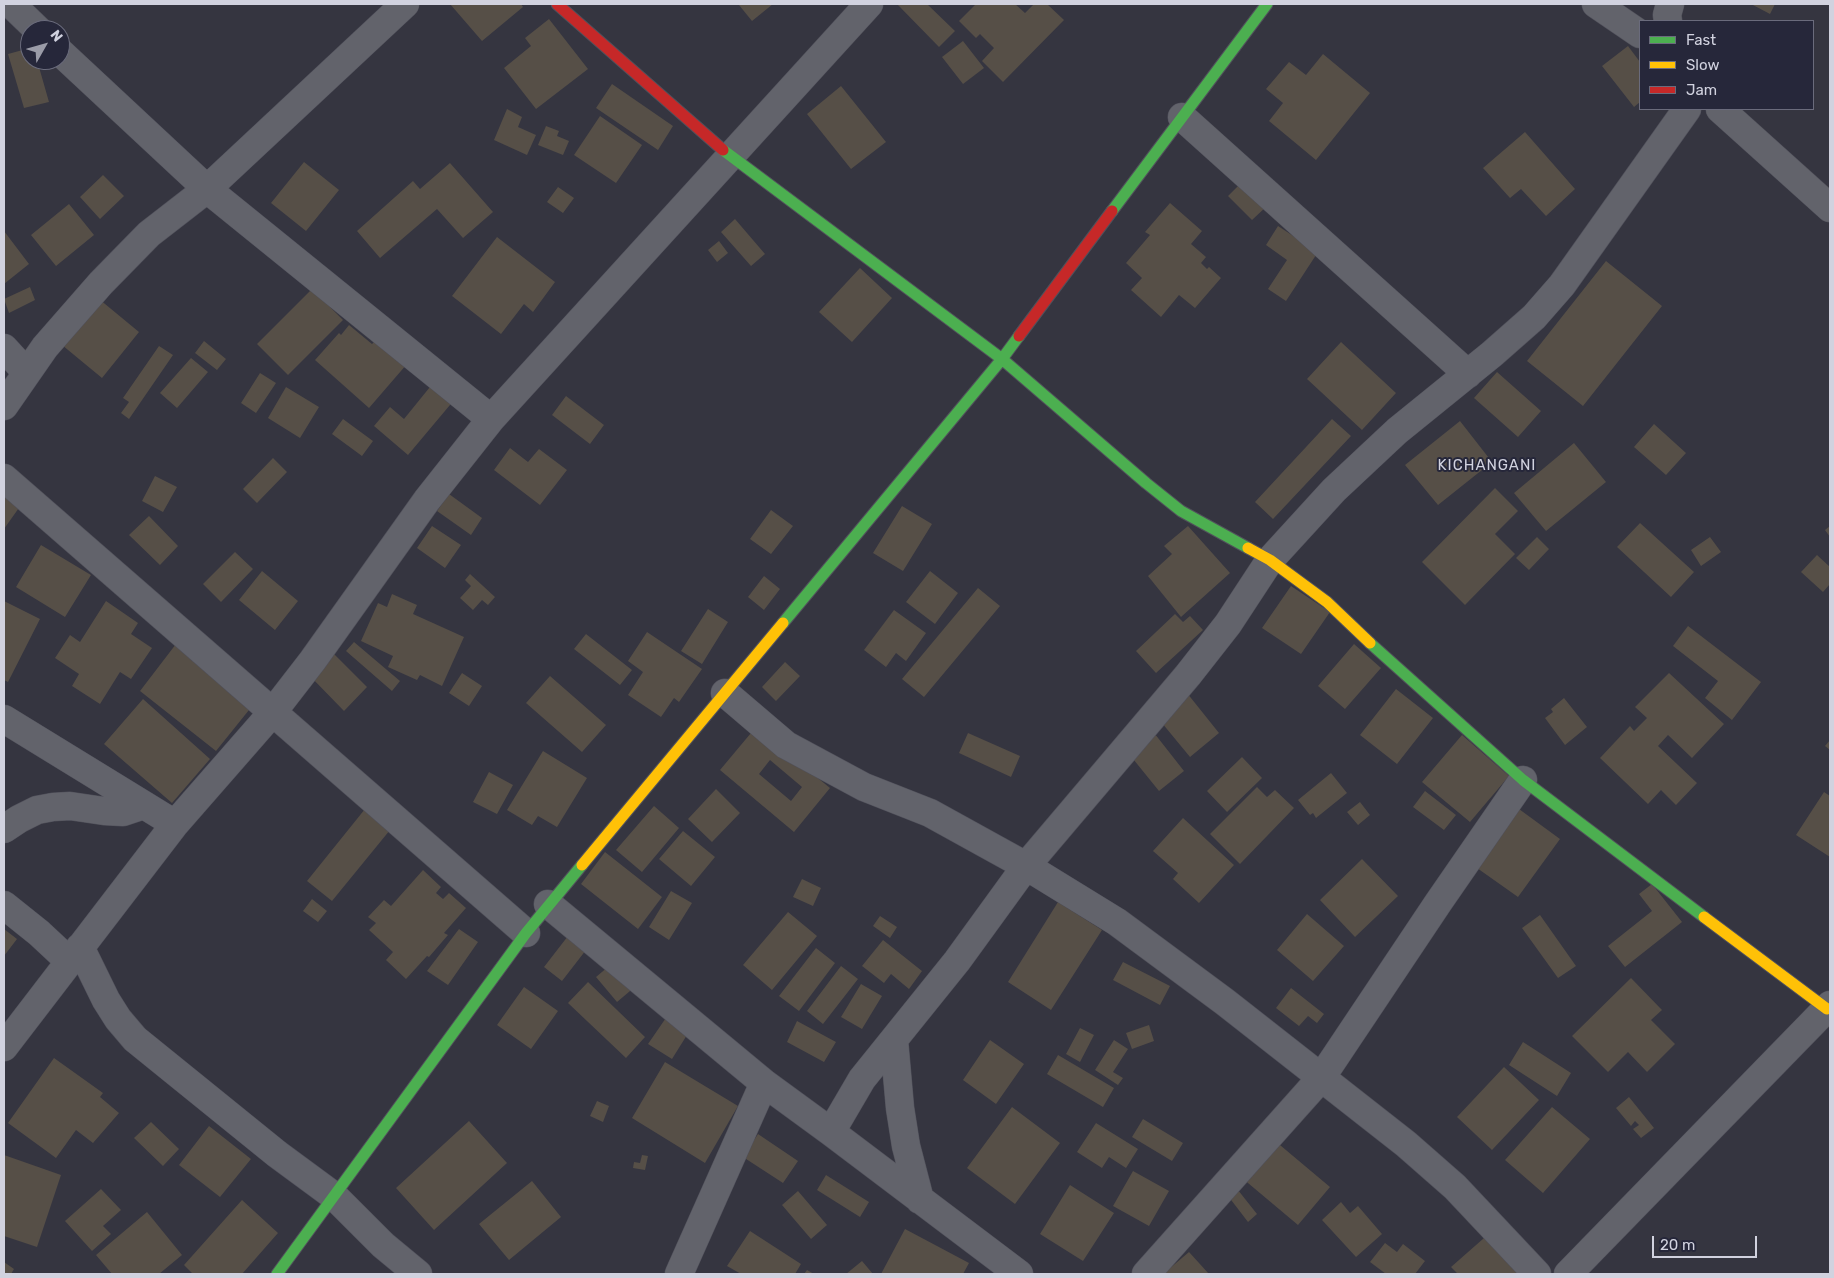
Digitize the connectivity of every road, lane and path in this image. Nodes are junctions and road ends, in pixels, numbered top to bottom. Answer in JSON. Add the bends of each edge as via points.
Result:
{"nodes":[{"id":1,"x":11,"y":4,"type":"edge"},
{"id":2,"x":405,"y":4,"type":"edge"},
{"id":3,"x":557,"y":4,"type":"edge"},
{"id":4,"x":869,"y":4,"type":"edge"},
{"id":5,"x":1267,"y":4,"type":"edge"},
{"id":6,"x":1596,"y":4,"type":"edge"},
{"id":7,"x":1670,"y":4,"type":"edge"},
{"id":8,"x":28,"y":20,"type":"edge"},
{"id":9,"x":1668,"y":20,"type":"edge"},
{"id":10,"x":1639,"y":33,"type":"edge"},
{"id":11,"x":70,"y":61,"type":"edge"},
{"id":12,"x":1686,"y":110,"type":"edge"},
{"id":13,"x":1721,"y":110,"type":"edge"},
{"id":14,"x":1182,"y":117,"type":"junction"},
{"id":15,"x":729,"y":156,"type":"junction"},
{"id":16,"x":207,"y":189,"type":"junction"},
{"id":17,"x":1830,"y":208,"type":"edge"},
{"id":18,"x":4,"y":348,"type":"edge"},
{"id":19,"x":1002,"y":359,"type":"junction"},
{"id":20,"x":27,"y":373,"type":"junction"},
{"id":21,"x":1468,"y":374,"type":"junction"},
{"id":22,"x":4,"y":406,"type":"edge"},
{"id":23,"x":491,"y":419,"type":"junction"},
{"id":24,"x":4,"y":478,"type":"edge"},
{"id":25,"x":1270,"y":560,"type":"junction"},
{"id":26,"x":725,"y":693,"type":"junction"},
{"id":27,"x":272,"y":712,"type":"junction"},
{"id":28,"x":4,"y":719,"type":"edge"},
{"id":29,"x":1523,"y":780,"type":"junction"},
{"id":30,"x":144,"y":805,"type":"junction"},
{"id":31,"x":175,"y":824,"type":"junction"},
{"id":32,"x":4,"y":829,"type":"edge"},
{"id":33,"x":1026,"y":866,"type":"junction"},
{"id":34,"x":548,"y":904,"type":"junction"},
{"id":35,"x":4,"y":905,"type":"edge"},
{"id":36,"x":526,"y":933,"type":"junction"},
{"id":37,"x":74,"y":954,"type":"junction"},
{"id":38,"x":1827,"y":1013,"type":"edge"},
{"id":39,"x":894,"y":1040,"type":"junction"},
{"id":40,"x":4,"y":1047,"type":"edge"},
{"id":41,"x":1321,"y":1078,"type":"junction"},
{"id":42,"x":764,"y":1084,"type":"junction"},
{"id":43,"x":831,"y":1132,"type":"junction"},
{"id":44,"x":334,"y":1196,"type":"junction"},
{"id":45,"x":920,"y":1200,"type":"junction"},
{"id":46,"x":277,"y":1274,"type":"edge"},
{"id":47,"x":418,"y":1274,"type":"edge"},
{"id":48,"x":679,"y":1274,"type":"edge"},
{"id":49,"x":1019,"y":1274,"type":"edge"},
{"id":50,"x":1146,"y":1274,"type":"edge"},
{"id":51,"x":1537,"y":1274,"type":"edge"},
{"id":52,"x":1568,"y":1274,"type":"edge"}],
"edges":[{"from":1,"to":8,"type":"street"},
{"from":2,"to":16,"type":"street"},
{"from":3,"to":15,"type":"street"},
{"from":4,"to":15,"type":"street"},
{"from":5,"to":14,"type":"street"},
{"from":6,"to":10,"type":"street"},
{"from":7,"to":9,"type":"street"},
{"from":11,"to":16,"type":"street"},
{"from":12,"to":21,"type":"street","via":[[1562,285],[1534,317]]},
{"from":13,"to":17,"type":"street"},
{"from":14,"to":19,"type":"street"},
{"from":14,"to":21,"type":"street"},
{"from":15,"to":19,"type":"street"},
{"from":15,"to":23,"type":"street"},
{"from":16,"to":20,"type":"street","via":[[149,234],[101,283],[45,347]]},
{"from":16,"to":23,"type":"street"},
{"from":18,"to":20,"type":"street"},
{"from":19,"to":25,"type":"street","via":[[1181,510]]},
{"from":19,"to":26,"type":"street"},
{"from":20,"to":22,"type":"street"},
{"from":21,"to":25,"type":"street","via":[[1397,431],[1348,477]]},
{"from":23,"to":27,"type":"street","via":[[427,500]]},
{"from":24,"to":27,"type":"street"},
{"from":25,"to":29,"type":"street","via":[[1327,602],[1397,669]]},
{"from":25,"to":33,"type":"street","via":[[1228,624],[1188,675]]},
{"from":26,"to":33,"type":"street","via":[[786,745],[864,787],[930,813]]},
{"from":26,"to":34,"type":"street"},
{"from":27,"to":31,"type":"street"},
{"from":27,"to":36,"type":"street"},
{"from":28,"to":30,"type":"street"},
{"from":29,"to":38,"type":"street"},
{"from":29,"to":41,"type":"street"},
{"from":30,"to":31,"type":"street"},
{"from":30,"to":32,"type":"street","via":[[123,812],[53,807],[37,810]]},
{"from":31,"to":37,"type":"street"},
{"from":33,"to":39,"type":"street"},
{"from":33,"to":41,"type":"street","via":[[1117,922]]},
{"from":34,"to":36,"type":"street"},
{"from":34,"to":42,"type":"street"},
{"from":35,"to":37,"type":"street","via":[[39,933]]},
{"from":36,"to":44,"type":"street"},
{"from":37,"to":40,"type":"street"},
{"from":37,"to":44,"type":"street","via":[[135,1039],[276,1154]]},
{"from":38,"to":52,"type":"street"},
{"from":39,"to":43,"type":"street","via":[[862,1079]]},
{"from":39,"to":45,"type":"street","via":[[906,1146]]},
{"from":41,"to":50,"type":"street"},
{"from":41,"to":51,"type":"street","via":[[1406,1144],[1454,1188]]},
{"from":42,"to":43,"type":"street"},
{"from":42,"to":48,"type":"street"},
{"from":43,"to":45,"type":"street"},
{"from":44,"to":46,"type":"street"},
{"from":44,"to":47,"type":"street"},
{"from":45,"to":49,"type":"street"}]}
